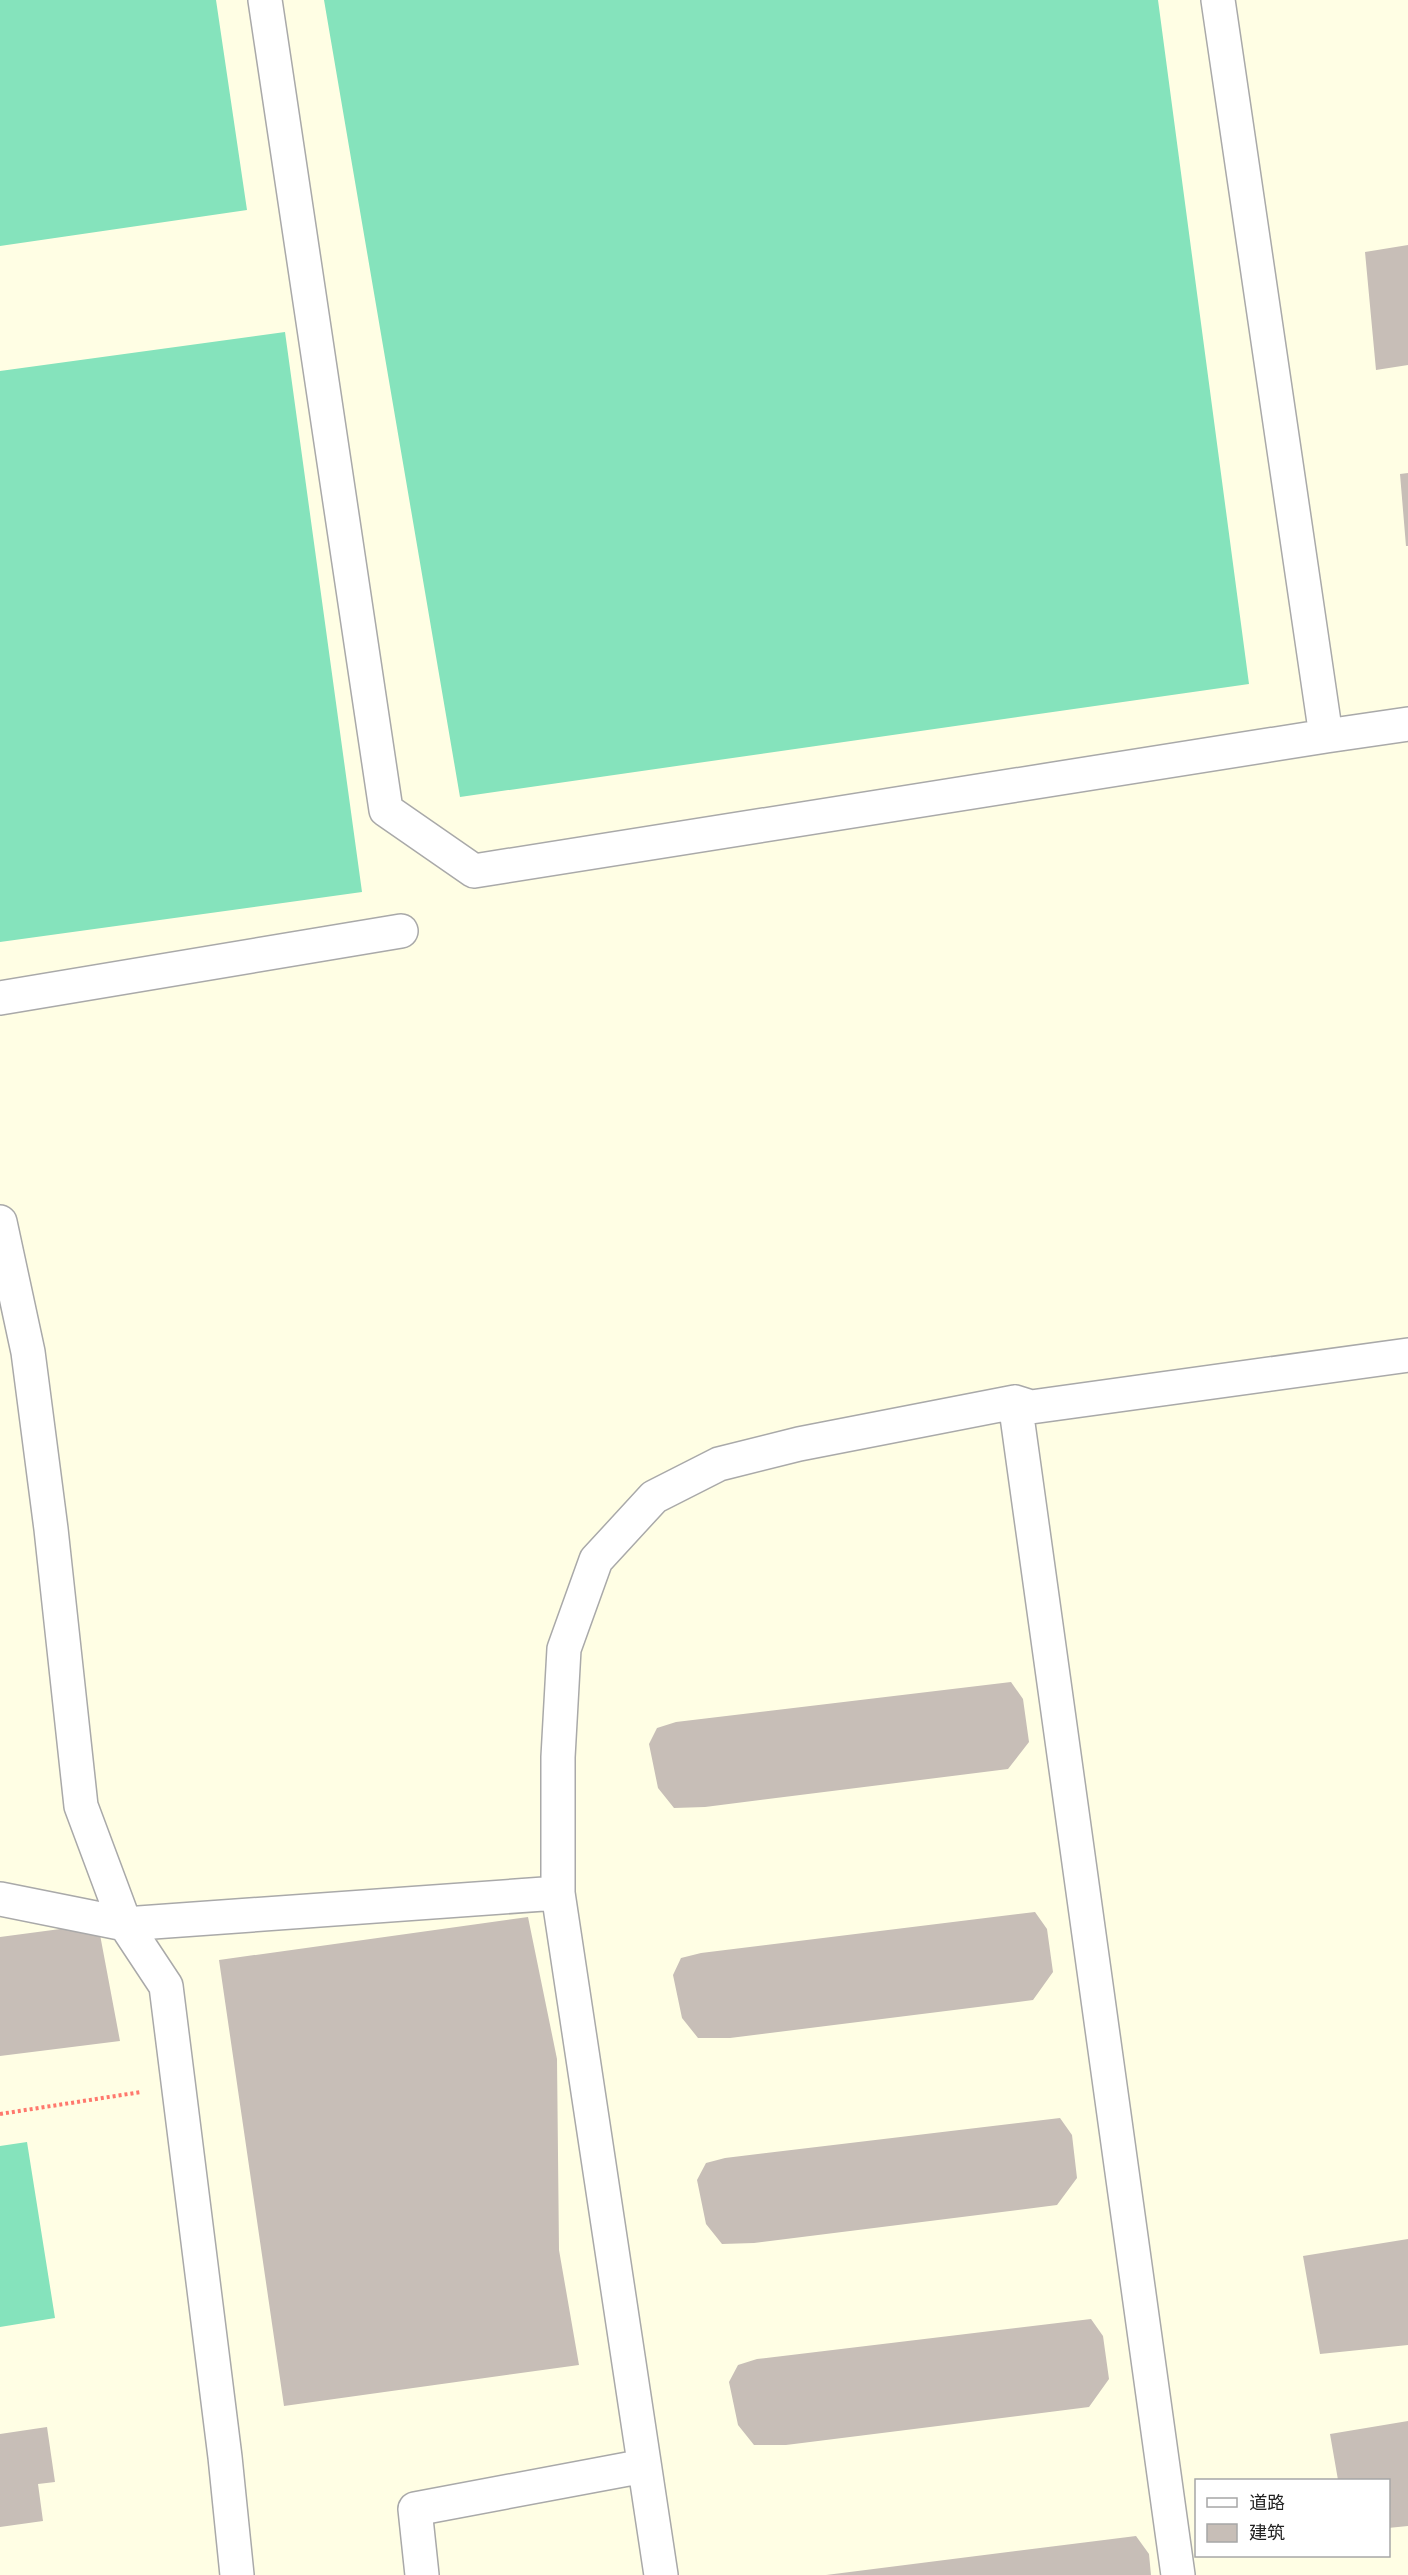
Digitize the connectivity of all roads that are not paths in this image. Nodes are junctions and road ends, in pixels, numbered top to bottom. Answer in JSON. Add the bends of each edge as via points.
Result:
{"nodes":[{"id":1,"x":265,"y":0,"type":"edge"},
{"id":2,"x":1218,"y":0,"type":"edge"},
{"id":3,"x":1408,"y":724,"type":"edge"},
{"id":4,"x":1326,"y":736,"type":"junction"},
{"id":5,"x":401,"y":931,"type":"dead end"},
{"id":6,"x":0,"y":998,"type":"edge"},
{"id":7,"x":0,"y":1222,"type":"edge"},
{"id":8,"x":1408,"y":1355,"type":"edge"},
{"id":9,"x":1015,"y":1402,"type":"junction"},
{"id":10,"x":558,"y":1893,"type":"junction"},
{"id":11,"x":0,"y":1899,"type":"edge"},
{"id":12,"x":125,"y":1924,"type":"junction"},
{"id":13,"x":644,"y":2466,"type":"junction"},
{"id":14,"x":237,"y":2575,"type":"edge"},
{"id":15,"x":422,"y":2575,"type":"edge"},
{"id":16,"x":661,"y":2575,"type":"edge"},
{"id":17,"x":1178,"y":2575,"type":"edge"}],
"edges":[{"from":1,"to":4,"type":"street","via":[[386,810],[474,871]]},
{"from":2,"to":4,"type":"street"},
{"from":3,"to":4,"type":"street"},
{"from":5,"to":6,"type":"street"},
{"from":7,"to":12,"type":"street","via":[[28,1352],[81,1806]]},
{"from":8,"to":9,"type":"street","via":[[1031,1407]]},
{"from":9,"to":10,"type":"street","via":[[799,1444],[719,1464],[654,1497],[596,1560],[564,1649],[558,1757]]},
{"from":9,"to":17,"type":"street"},
{"from":10,"to":12,"type":"street"},
{"from":10,"to":13,"type":"street"},
{"from":11,"to":12,"type":"street"},
{"from":12,"to":14,"type":"street","via":[[166,1986]]},
{"from":13,"to":15,"type":"street","via":[[415,2509]]},
{"from":13,"to":16,"type":"street"}]}
